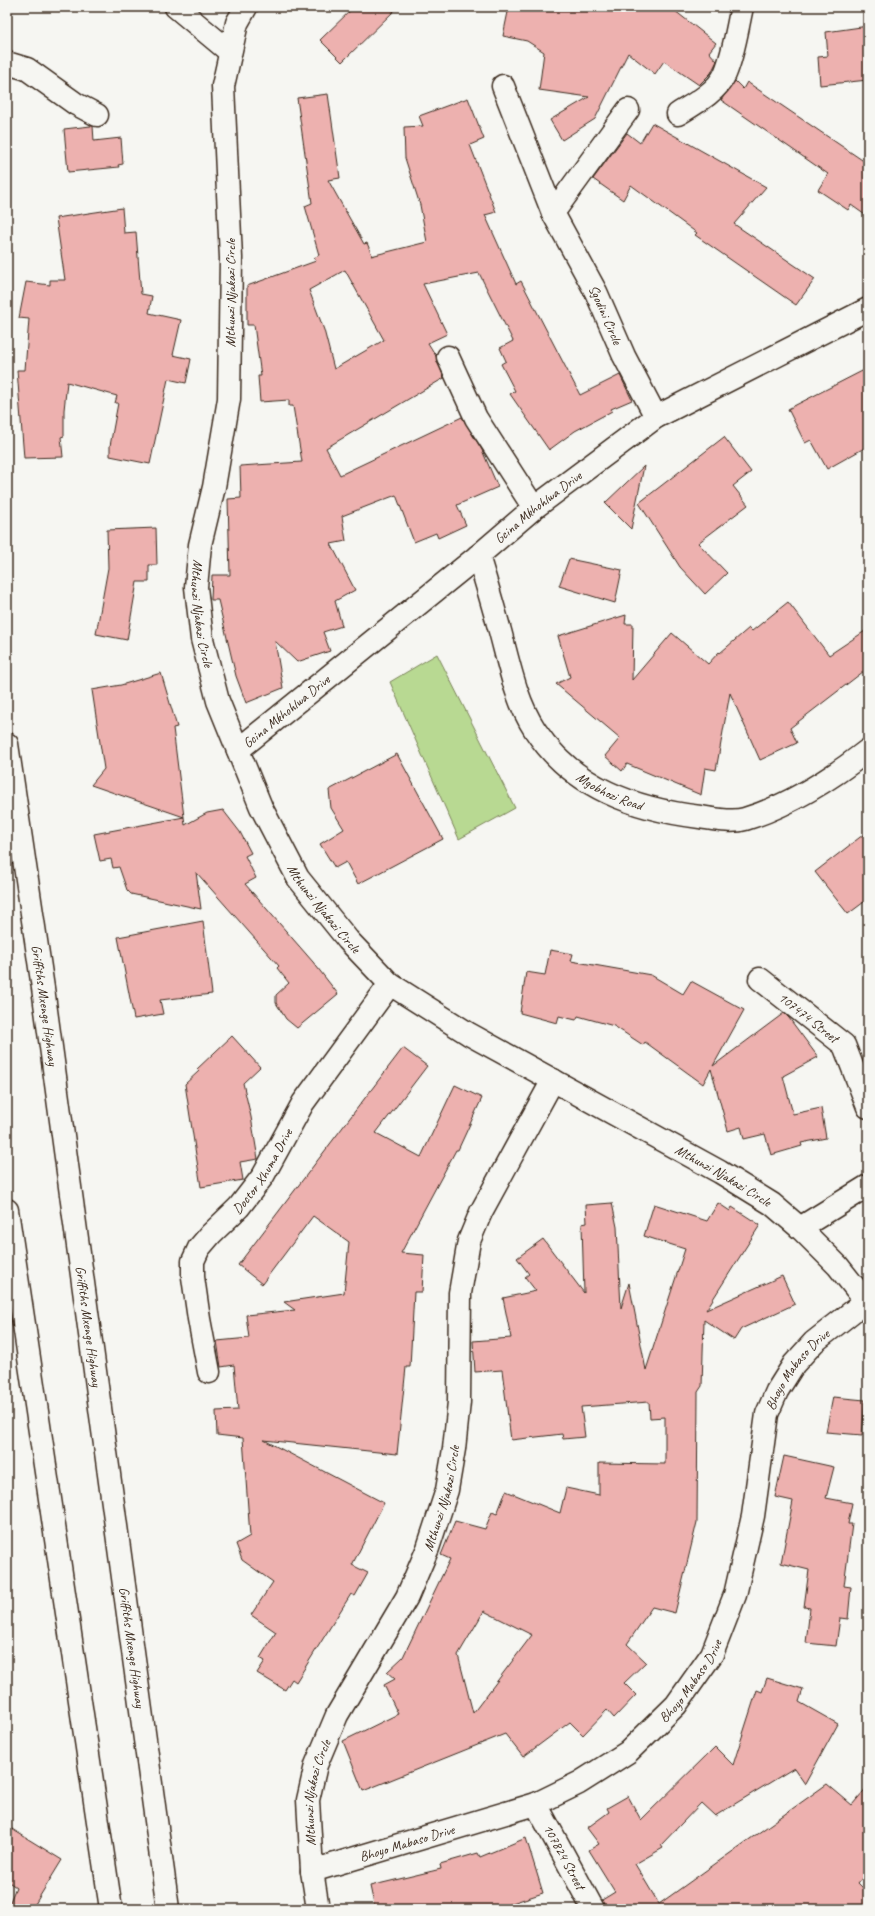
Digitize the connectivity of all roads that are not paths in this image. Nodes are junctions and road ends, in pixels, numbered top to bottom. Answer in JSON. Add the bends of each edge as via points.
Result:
{"nodes":[{"id":1,"x":176,"y":7,"type":"edge"},
{"id":2,"x":246,"y":7,"type":"edge"},
{"id":3,"x":742,"y":7,"type":"edge"},
{"id":4,"x":230,"y":52,"type":"junction"},
{"id":5,"x":7,"y":63,"type":"edge"},
{"id":6,"x":503,"y":86,"type":"dead end"},
{"id":7,"x":628,"y":110,"type":"dead end"},
{"id":8,"x":678,"y":114,"type":"dead end"},
{"id":9,"x":97,"y":115,"type":"dead end"},
{"id":10,"x":553,"y":213,"type":"junction"},
{"id":11,"x":868,"y":309,"type":"edge"},
{"id":12,"x":448,"y":357,"type":"dead end"},
{"id":13,"x":656,"y":417,"type":"junction"},
{"id":14,"x":534,"y":508,"type":"junction"},
{"id":15,"x":478,"y":556,"type":"junction"},
{"id":16,"x":7,"y":744,"type":"edge"},
{"id":17,"x":238,"y":750,"type":"junction"},
{"id":18,"x":868,"y":750,"type":"edge"},
{"id":19,"x":760,"y":979,"type":"dead end"},
{"id":20,"x":390,"y":984,"type":"junction"},
{"id":21,"x":553,"y":1080,"type":"junction"},
{"id":22,"x":868,"y":1107,"type":"edge"},
{"id":23,"x":868,"y":1186,"type":"edge"},
{"id":24,"x":7,"y":1210,"type":"edge"},
{"id":25,"x":800,"y":1228,"type":"junction"},
{"id":26,"x":867,"y":1302,"type":"edge"},
{"id":27,"x":208,"y":1372,"type":"dead end"},
{"id":28,"x":536,"y":1804,"type":"junction"},
{"id":29,"x":312,"y":1871,"type":"junction"},
{"id":30,"x":111,"y":1909,"type":"edge"},
{"id":31,"x":168,"y":1909,"type":"edge"},
{"id":32,"x":318,"y":1909,"type":"edge"},
{"id":33,"x":593,"y":1909,"type":"edge"}],
"edges":[{"from":1,"to":4,"type":"street"},
{"from":2,"to":4,"type":"street","name":"Mthunzi Njakazi Circle","via":[[237,23]]},
{"from":3,"to":8,"type":"street","via":[[725,75],[716,86]]},
{"from":4,"to":17,"type":"street","name":"Mthunzi Njakazi Circle","via":[[223,86],[231,258],[229,399],[214,487],[200,545],[196,587],[202,639],[218,701]]},
{"from":5,"to":9,"type":"street","via":[[27,69],[76,104]]},
{"from":6,"to":10,"type":"street","name":"Sgodini Circle"},
{"from":7,"to":10,"type":"street"},
{"from":10,"to":13,"type":"street","name":"Sgodini Circle","via":[[596,292],[624,356]]},
{"from":11,"to":13,"type":"street","name":"Gcina Mkhohlwa Drive"},
{"from":12,"to":14,"type":"street","via":[[476,418]]},
{"from":13,"to":14,"type":"street","name":"Gcina Mkhohlwa Drive"},
{"from":14,"to":15,"type":"street","name":"Gcina Mkhohlwa Drive"},
{"from":15,"to":17,"type":"street","name":"Gcina Mkhohlwa Drive"},
{"from":15,"to":18,"type":"street","name":"Mgobhozi Road","via":[[517,691],[535,729],[555,756],[590,783],[630,803],[672,814],[715,819],[744,819],[801,796],[844,769]]},
{"from":16,"to":31,"type":"street","name":"Griffiths Mxenge Highway","via":[[43,988]]},
{"from":17,"to":20,"type":"street","name":"Mthunzi Njakazi Circle","via":[[261,807],[298,878],[348,940]]},
{"from":19,"to":22,"type":"street","name":"107474 Street","via":[[844,1045]]},
{"from":20,"to":21,"type":"street","name":"Mthunzi Njakazi Circle","via":[[469,1034]]},
{"from":20,"to":27,"type":"street","name":"Doctor Xhuma Drive","via":[[303,1103],[263,1176],[239,1207],[211,1234],[196,1255],[193,1262],[193,1277]]},
{"from":21,"to":25,"type":"street","name":"Mthunzi Njakazi Circle","via":[[720,1172],[772,1204]]},
{"from":21,"to":29,"type":"street","name":"Mthunzi Njakazi Circle","via":[[481,1212],[469,1241],[460,1293],[459,1402],[447,1490],[428,1548],[407,1597],[337,1715],[316,1765],[308,1800]]},
{"from":23,"to":25,"type":"street"},
{"from":24,"to":30,"type":"street"},
{"from":25,"to":26,"type":"street","name":"Mthunzi Njakazi Circle","via":[[838,1266]]},
{"from":26,"to":28,"type":"street","name":"Bhoyo Mabaso Drive","via":[[814,1342],[794,1364],[777,1391],[767,1414],[753,1516],[735,1595],[712,1654],[676,1705],[628,1752],[579,1783]]},
{"from":28,"to":29,"type":"street","name":"Bhoyo Mabaso Drive"},
{"from":28,"to":33,"type":"street","name":"107824 Street"},
{"from":29,"to":32,"type":"street","name":"Mthunzi Njakazi Circle"}]}
